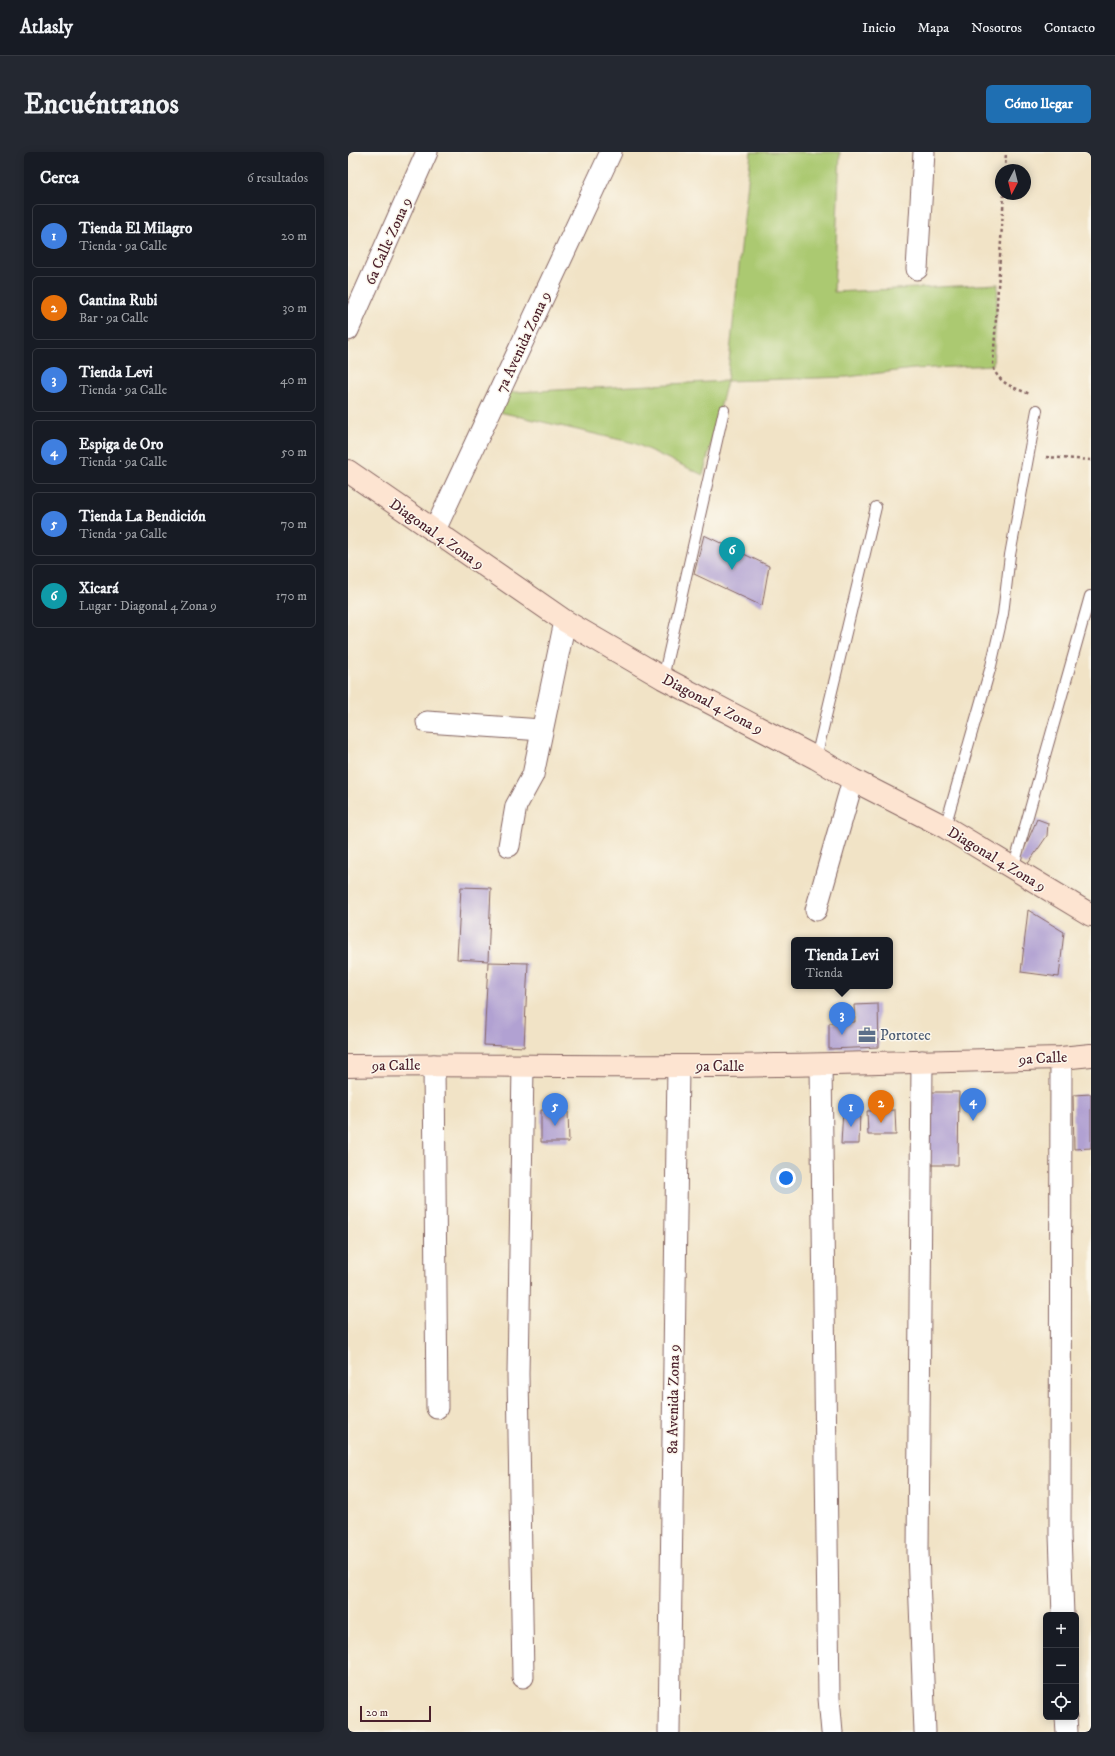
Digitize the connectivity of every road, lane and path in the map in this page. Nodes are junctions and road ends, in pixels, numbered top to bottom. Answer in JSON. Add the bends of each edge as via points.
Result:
{"nodes":[{"id":1,"x":427,"y":152,"type":"edge"},
{"id":2,"x":611,"y":152,"type":"edge"},
{"id":3,"x":924,"y":152,"type":"edge"},
{"id":4,"x":1006,"y":152,"type":"edge"},
{"id":5,"x":1005,"y":164,"type":"edge"},
{"id":6,"x":1004,"y":200,"type":"edge"},
{"id":7,"x":917,"y":269,"type":"dead end"},
{"id":8,"x":348,"y":330,"type":"edge"},
{"id":9,"x":724,"y":410,"type":"dead end"},
{"id":10,"x":1037,"y":410,"type":"joint"},
{"id":11,"x":1030,"y":456,"type":"junction"},
{"id":12,"x":1091,"y":460,"type":"edge"},
{"id":13,"x":348,"y":471,"type":"edge"},
{"id":14,"x":876,"y":507,"type":"dead end"},
{"id":15,"x":434,"y":532,"type":"junction"},
{"id":16,"x":1090,"y":596,"type":"edge"},
{"id":17,"x":565,"y":621,"type":"junction"},
{"id":18,"x":663,"y":678,"type":"junction"},
{"id":19,"x":427,"y":722,"type":"dead end"},
{"id":20,"x":541,"y":730,"type":"junction"},
{"id":21,"x":816,"y":758,"type":"junction"},
{"id":22,"x":853,"y":780,"type":"junction"},
{"id":23,"x":944,"y":827,"type":"junction"},
{"id":24,"x":509,"y":846,"type":"dead end"},
{"id":25,"x":1013,"y":869,"type":"junction"},
{"id":26,"x":816,"y":910,"type":"dead end"},
{"id":27,"x":1091,"y":915,"type":"edge"},
{"id":28,"x":1091,"y":1055,"type":"edge"},
{"id":29,"x":1061,"y":1058,"type":"junction"},
{"id":30,"x":922,"y":1061,"type":"junction"},
{"id":31,"x":434,"y":1065,"type":"junction"},
{"id":32,"x":821,"y":1065,"type":"junction"},
{"id":33,"x":348,"y":1066,"type":"edge"},
{"id":34,"x":523,"y":1066,"type":"junction"},
{"id":35,"x":678,"y":1066,"type":"junction"},
{"id":36,"x":437,"y":1408,"type":"dead end"},
{"id":37,"x":1063,"y":1612,"type":"edge"},
{"id":38,"x":523,"y":1677,"type":"dead end"},
{"id":39,"x":1066,"y":1720,"type":"edge"},
{"id":40,"x":669,"y":1732,"type":"edge"},
{"id":41,"x":832,"y":1732,"type":"edge"},
{"id":42,"x":925,"y":1732,"type":"edge"},
{"id":43,"x":1067,"y":1732,"type":"edge"}],
"edges":[{"from":1,"to":8,"type":"street","name":"6a Calle Zona 9"},
{"from":2,"to":15,"type":"street","name":"7a Avenida Zona 9"},
{"from":3,"to":7,"type":"street"},
{"from":4,"to":5,"type":"path"},
{"from":6,"to":10,"type":"path","via":[[994,372],[1005,383],[1035,396],[1038,399]]},
{"from":9,"to":18,"type":"lane"},
{"from":10,"to":11,"type":"lane"},
{"from":11,"to":12,"type":"path"},
{"from":11,"to":23,"type":"lane","via":[[1010,555],[1003,614],[991,666]]},
{"from":13,"to":15,"type":"main road","name":"Diagonal 4 Zona 9"},
{"from":14,"to":21,"type":"lane"},
{"from":15,"to":17,"type":"main road","name":"Diagonal 4 Zona 9"},
{"from":16,"to":25,"type":"lane"},
{"from":17,"to":18,"type":"main road","name":"Diagonal 4 Zona 9"},
{"from":17,"to":20,"type":"street"},
{"from":18,"to":21,"type":"main road","name":"Diagonal 4 Zona 9"},
{"from":19,"to":20,"type":"street"},
{"from":20,"to":24,"type":"street","via":[[533,775],[516,806]]},
{"from":21,"to":22,"type":"main road","name":"Diagonal 4 Zona 9"},
{"from":22,"to":23,"type":"main road","name":"Diagonal 4 Zona 9"},
{"from":22,"to":26,"type":"street"},
{"from":23,"to":25,"type":"main road","name":"Diagonal 4 Zona 9"},
{"from":25,"to":27,"type":"main road","name":"Diagonal 4 Zona 9"},
{"from":28,"to":29,"type":"main road","name":"9a Calle"},
{"from":29,"to":30,"type":"main road","name":"9a Calle"},
{"from":29,"to":37,"type":"street","via":[[1060,1535]]},
{"from":30,"to":32,"type":"main road","name":"9a Calle"},
{"from":30,"to":42,"type":"street","via":[[918,1552]]},
{"from":31,"to":33,"type":"main road","name":"9a Calle"},
{"from":31,"to":34,"type":"main road","name":"9a Calle"},
{"from":31,"to":36,"type":"street"},
{"from":32,"to":35,"type":"main road","name":"9a Calle"},
{"from":32,"to":41,"type":"street","via":[[824,1404]]},
{"from":34,"to":35,"type":"main road","name":"9a Calle"},
{"from":34,"to":38,"type":"street","via":[[518,1374]]},
{"from":35,"to":40,"type":"street","name":"8a Avenida Zona 9"},
{"from":39,"to":43,"type":"street"}]}
